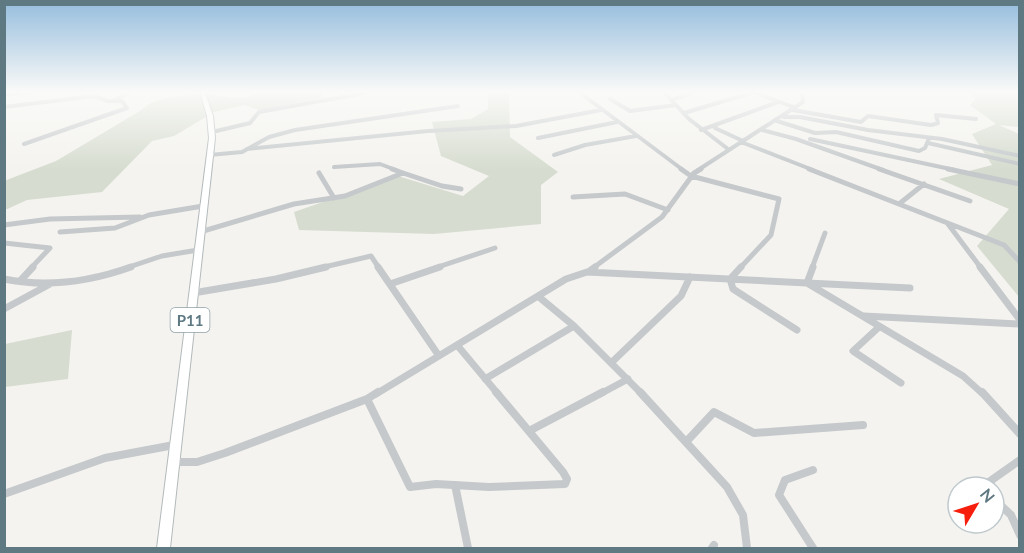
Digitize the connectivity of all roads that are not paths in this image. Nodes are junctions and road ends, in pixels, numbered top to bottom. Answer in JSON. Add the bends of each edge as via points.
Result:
{"nodes":[{"id":1,"x":103,"y":118,"type":"edge"},
{"id":2,"x":210,"y":118,"type":"edge"},
{"id":3,"x":254,"y":118,"type":"edge"},
{"id":4,"x":378,"y":118,"type":"edge"},
{"id":5,"x":560,"y":118,"type":"edge"},
{"id":6,"x":611,"y":118,"type":"edge"},
{"id":7,"x":689,"y":118,"type":"edge"},
{"id":8,"x":733,"y":118,"type":"edge"},
{"id":9,"x":782,"y":118,"type":"edge"},
{"id":10,"x":804,"y":118,"type":"edge"},
{"id":11,"x":839,"y":118,"type":"edge"},
{"id":12,"x":866,"y":118,"type":"edge"},
{"id":13,"x":881,"y":118,"type":"edge"},
{"id":14,"x":936,"y":118,"type":"edge"},
{"id":15,"x":964,"y":118,"type":"edge"},
{"id":16,"x":976,"y":119,"type":"dead end"},
{"id":17,"x":777,"y":121,"type":"junction"},
{"id":18,"x":617,"y":122,"type":"junction"},
{"id":19,"x":716,"y":124,"type":"junction"},
{"id":20,"x":701,"y":130,"type":"junction"},
{"id":21,"x":762,"y":130,"type":"junction"},
{"id":22,"x":212,"y":132,"type":"junction"},
{"id":23,"x":815,"y":133,"type":"junction"},
{"id":24,"x":636,"y":136,"type":"junction"},
{"id":25,"x":538,"y":138,"type":"dead end"},
{"id":26,"x":810,"y":139,"type":"junction"},
{"id":27,"x":803,"y":141,"type":"junction"},
{"id":28,"x":929,"y":141,"type":"junction"},
{"id":29,"x":742,"y":142,"type":"junction"},
{"id":30,"x":24,"y":144,"type":"dead end"},
{"id":31,"x":247,"y":149,"type":"junction"},
{"id":32,"x":728,"y":149,"type":"junction"},
{"id":33,"x":919,"y":151,"type":"junction"},
{"id":34,"x":209,"y":155,"type":"junction"},
{"id":35,"x":554,"y":155,"type":"dead end"},
{"id":36,"x":1020,"y":156,"type":"edge"},
{"id":37,"x":918,"y":162,"type":"junction"},
{"id":38,"x":1020,"y":164,"type":"edge"},
{"id":39,"x":334,"y":167,"type":"dead end"},
{"id":40,"x":318,"y":173,"type":"dead end"},
{"id":41,"x":403,"y":173,"type":"junction"},
{"id":42,"x":691,"y":176,"type":"junction"},
{"id":43,"x":924,"y":184,"type":"junction"},
{"id":44,"x":1020,"y":184,"type":"edge"},
{"id":45,"x":461,"y":189,"type":"dead end"},
{"id":46,"x":573,"y":197,"type":"dead end"},
{"id":47,"x":334,"y":198,"type":"junction"},
{"id":48,"x":970,"y":201,"type":"dead end"},
{"id":49,"x":899,"y":204,"type":"junction"},
{"id":50,"x":203,"y":206,"type":"junction"},
{"id":51,"x":668,"y":210,"type":"junction"},
{"id":52,"x":140,"y":217,"type":"junction"},
{"id":53,"x":947,"y":224,"type":"junction"},
{"id":54,"x":4,"y":225,"type":"edge"},
{"id":55,"x":60,"y":232,"type":"dead end"},
{"id":56,"x":200,"y":232,"type":"junction"},
{"id":57,"x":825,"y":233,"type":"dead end"},
{"id":58,"x":4,"y":243,"type":"edge"},
{"id":59,"x":495,"y":248,"type":"dead end"},
{"id":60,"x":198,"y":250,"type":"junction"},
{"id":61,"x":1020,"y":262,"type":"edge"},
{"id":62,"x":587,"y":272,"type":"junction"},
{"id":63,"x":690,"y":277,"type":"junction"},
{"id":64,"x":4,"y":279,"type":"edge"},
{"id":65,"x":730,"y":279,"type":"junction"},
{"id":66,"x":20,"y":281,"type":"junction"},
{"id":67,"x":51,"y":283,"type":"junction"},
{"id":68,"x":807,"y":283,"type":"junction"},
{"id":69,"x":390,"y":284,"type":"junction"},
{"id":70,"x":910,"y":288,"type":"dead end"},
{"id":71,"x":193,"y":293,"type":"junction"},
{"id":72,"x":539,"y":297,"type":"junction"},
{"id":73,"x":4,"y":309,"type":"edge"},
{"id":74,"x":861,"y":316,"type":"junction"},
{"id":75,"x":1020,"y":322,"type":"edge"},
{"id":76,"x":574,"y":326,"type":"junction"},
{"id":77,"x":879,"y":327,"type":"junction"},
{"id":78,"x":797,"y":330,"type":"dead end"},
{"id":79,"x":457,"y":345,"type":"junction"},
{"id":80,"x":439,"y":356,"type":"junction"},
{"id":81,"x":611,"y":363,"type":"junction"},
{"id":82,"x":485,"y":378,"type":"junction"},
{"id":83,"x":628,"y":379,"type":"junction"},
{"id":84,"x":901,"y":382,"type":"dead end"},
{"id":85,"x":367,"y":399,"type":"junction"},
{"id":86,"x":863,"y":425,"type":"dead end"},
{"id":87,"x":529,"y":431,"type":"junction"},
{"id":88,"x":1020,"y":434,"type":"edge"},
{"id":89,"x":687,"y":442,"type":"junction"},
{"id":90,"x":174,"y":445,"type":"junction"},
{"id":91,"x":1020,"y":460,"type":"edge"},
{"id":92,"x":172,"y":462,"type":"junction"},
{"id":93,"x":813,"y":470,"type":"dead end"},
{"id":94,"x":999,"y":475,"type":"edge"},
{"id":95,"x":455,"y":485,"type":"junction"},
{"id":96,"x":4,"y":494,"type":"edge"},
{"id":97,"x":1006,"y":510,"type":"edge"},
{"id":98,"x":1020,"y":535,"type":"edge"},
{"id":99,"x":163,"y":549,"type":"edge"},
{"id":100,"x":468,"y":549,"type":"edge"},
{"id":101,"x":747,"y":549,"type":"edge"},
{"id":102,"x":813,"y":549,"type":"edge"}],
"edges":[{"from":1,"to":30,"type":"street"},
{"from":2,"to":22,"type":"main road","number":"P11"},
{"from":3,"to":22,"type":"street","via":[[250,123]]},
{"from":4,"to":31,"type":"street","via":[[296,130],[269,137]]},
{"from":5,"to":31,"type":"street","via":[[516,126]]},
{"from":6,"to":18,"type":"street"},
{"from":7,"to":20,"type":"street"},
{"from":8,"to":19,"type":"street"},
{"from":9,"to":17,"type":"street"},
{"from":10,"to":28,"type":"street"},
{"from":11,"to":12,"type":"street","via":[[861,122]]},
{"from":13,"to":14,"type":"street","via":[[931,125],[937,124]]},
{"from":15,"to":16,"type":"street"},
{"from":17,"to":21,"type":"street"},
{"from":17,"to":23,"type":"street"},
{"from":18,"to":24,"type":"street"},
{"from":18,"to":25,"type":"street"},
{"from":19,"to":20,"type":"street"},
{"from":19,"to":29,"type":"street","via":[[714,128]]},
{"from":20,"to":32,"type":"street"},
{"from":21,"to":27,"type":"street"},
{"from":21,"to":29,"type":"street"},
{"from":22,"to":34,"type":"main road","number":"P11"},
{"from":23,"to":26,"type":"street"},
{"from":23,"to":33,"type":"street","via":[[831,131]]},
{"from":24,"to":35,"type":"street"},
{"from":24,"to":42,"type":"street"},
{"from":26,"to":27,"type":"street"},
{"from":26,"to":37,"type":"street"},
{"from":27,"to":43,"type":"street"},
{"from":28,"to":33,"type":"street"},
{"from":28,"to":36,"type":"street"},
{"from":28,"to":38,"type":"street"},
{"from":29,"to":32,"type":"street"},
{"from":29,"to":49,"type":"street"},
{"from":31,"to":34,"type":"street"},
{"from":32,"to":42,"type":"street"},
{"from":33,"to":37,"type":"street"},
{"from":34,"to":50,"type":"main road","number":"P11"},
{"from":37,"to":44,"type":"street"},
{"from":39,"to":41,"type":"street","via":[[380,164]]},
{"from":40,"to":47,"type":"street"},
{"from":41,"to":45,"type":"street"},
{"from":41,"to":47,"type":"street"},
{"from":42,"to":51,"type":"street"},
{"from":42,"to":65,"type":"street","via":[[779,199],[771,235]]},
{"from":43,"to":48,"type":"street"},
{"from":43,"to":49,"type":"street"},
{"from":46,"to":51,"type":"street","via":[[625,194]]},
{"from":47,"to":56,"type":"street","via":[[274,209]]},
{"from":49,"to":53,"type":"street"},
{"from":50,"to":52,"type":"street"},
{"from":50,"to":56,"type":"main road","number":"P11"},
{"from":51,"to":62,"type":"street"},
{"from":52,"to":54,"type":"street","via":[[50,219]]},
{"from":52,"to":55,"type":"street","via":[[115,228]]},
{"from":53,"to":61,"type":"street","via":[[1004,245]]},
{"from":53,"to":75,"type":"street"},
{"from":56,"to":60,"type":"main road","number":"P11"},
{"from":57,"to":68,"type":"street"},
{"from":58,"to":66,"type":"street","via":[[50,248]]},
{"from":59,"to":69,"type":"street"},
{"from":60,"to":67,"type":"street","via":[[176,251],[88,280]]},
{"from":60,"to":71,"type":"main road","number":"P11"},
{"from":62,"to":63,"type":"street"},
{"from":62,"to":72,"type":"street","via":[[570,277]]},
{"from":63,"to":65,"type":"street"},
{"from":63,"to":81,"type":"street","via":[[681,296]]},
{"from":64,"to":66,"type":"street"},
{"from":65,"to":68,"type":"street"},
{"from":65,"to":78,"type":"street","via":[[733,289]]},
{"from":66,"to":67,"type":"street"},
{"from":67,"to":73,"type":"street"},
{"from":68,"to":70,"type":"street"},
{"from":68,"to":74,"type":"street"},
{"from":69,"to":71,"type":"street","via":[[375,258],[367,257]]},
{"from":69,"to":80,"type":"street"},
{"from":71,"to":90,"type":"main road","number":"P11"},
{"from":72,"to":76,"type":"street"},
{"from":72,"to":79,"type":"street"},
{"from":74,"to":75,"type":"street"},
{"from":74,"to":77,"type":"street"},
{"from":76,"to":81,"type":"street"},
{"from":76,"to":82,"type":"street"},
{"from":77,"to":84,"type":"street","via":[[854,351]]},
{"from":77,"to":88,"type":"street","via":[[963,376]]},
{"from":79,"to":80,"type":"street"},
{"from":79,"to":82,"type":"street"},
{"from":80,"to":85,"type":"street"},
{"from":81,"to":83,"type":"street"},
{"from":82,"to":87,"type":"street"},
{"from":83,"to":87,"type":"street"},
{"from":83,"to":89,"type":"street"},
{"from":85,"to":92,"type":"street","via":[[225,453],[197,462]]},
{"from":85,"to":95,"type":"street","via":[[410,487]]},
{"from":86,"to":89,"type":"street","via":[[754,433],[714,412]]},
{"from":87,"to":95,"type":"street","via":[[563,472],[565,484]]},
{"from":89,"to":101,"type":"street","via":[[738,503]]},
{"from":90,"to":92,"type":"main road","number":"P11"},
{"from":90,"to":96,"type":"street","via":[[105,458]]},
{"from":91,"to":94,"type":"street"},
{"from":92,"to":99,"type":"main road","number":"P11"},
{"from":93,"to":102,"type":"street","via":[[782,480],[778,495]]},
{"from":95,"to":100,"type":"street"},
{"from":97,"to":98,"type":"street"}]}
